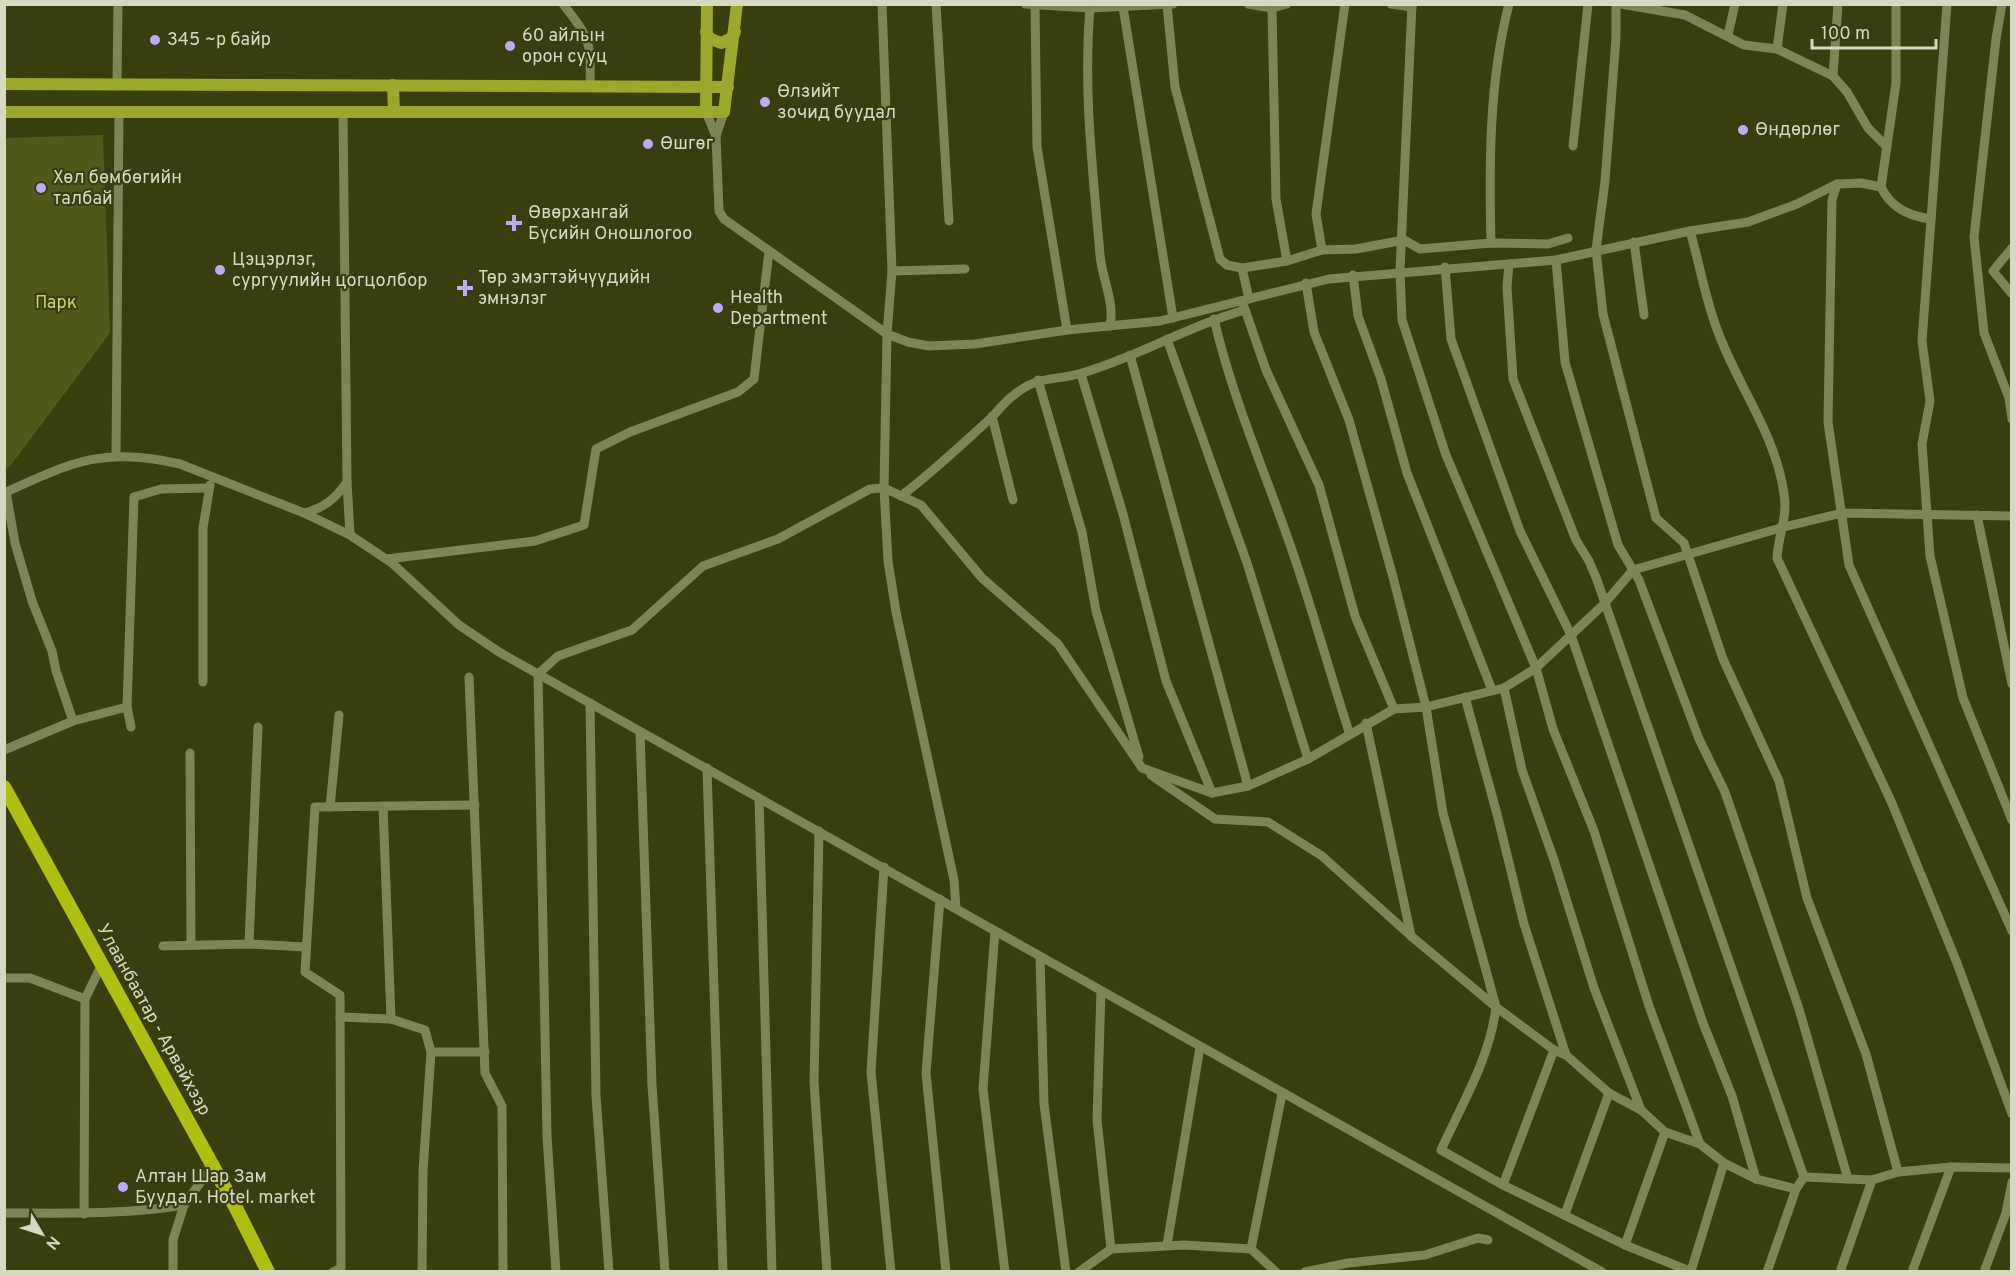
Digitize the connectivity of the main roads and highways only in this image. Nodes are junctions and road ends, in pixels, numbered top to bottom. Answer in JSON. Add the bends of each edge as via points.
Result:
{"nodes":[{"id":1,"x":707,"y":4,"type":"edge"},
{"id":2,"x":737,"y":4,"type":"edge"},
{"id":3,"x":706,"y":32,"type":"junction"},
{"id":4,"x":735,"y":32,"type":"junction"},
{"id":5,"x":4,"y":84,"type":"edge"},
{"id":6,"x":393,"y":85,"type":"junction"},
{"id":7,"x":706,"y":87,"type":"junction"},
{"id":8,"x":728,"y":87,"type":"junction"},
{"id":9,"x":4,"y":112,"type":"edge"},
{"id":10,"x":394,"y":112,"type":"junction"},
{"id":11,"x":706,"y":112,"type":"junction"},
{"id":12,"x":4,"y":787,"type":"edge"},
{"id":13,"x":268,"y":1272,"type":"edge"}],
"edges":[{"from":1,"to":3,"type":"main road"},
{"from":2,"to":4,"type":"main road"},
{"from":3,"to":4,"type":"main road","via":[[709,38],[721,43]]},
{"from":3,"to":7,"type":"main road"},
{"from":4,"to":8,"type":"main road"},
{"from":5,"to":6,"type":"main road"},
{"from":6,"to":7,"type":"main road"},
{"from":6,"to":10,"type":"main road"},
{"from":7,"to":8,"type":"main road"},
{"from":7,"to":11,"type":"main road"},
{"from":8,"to":11,"type":"main road","via":[[724,112]]},
{"from":9,"to":10,"type":"main road"},
{"from":10,"to":11,"type":"main road"},
{"from":12,"to":13,"type":"highway","name":"Улаанбаатар - Арвайхээр"}]}
